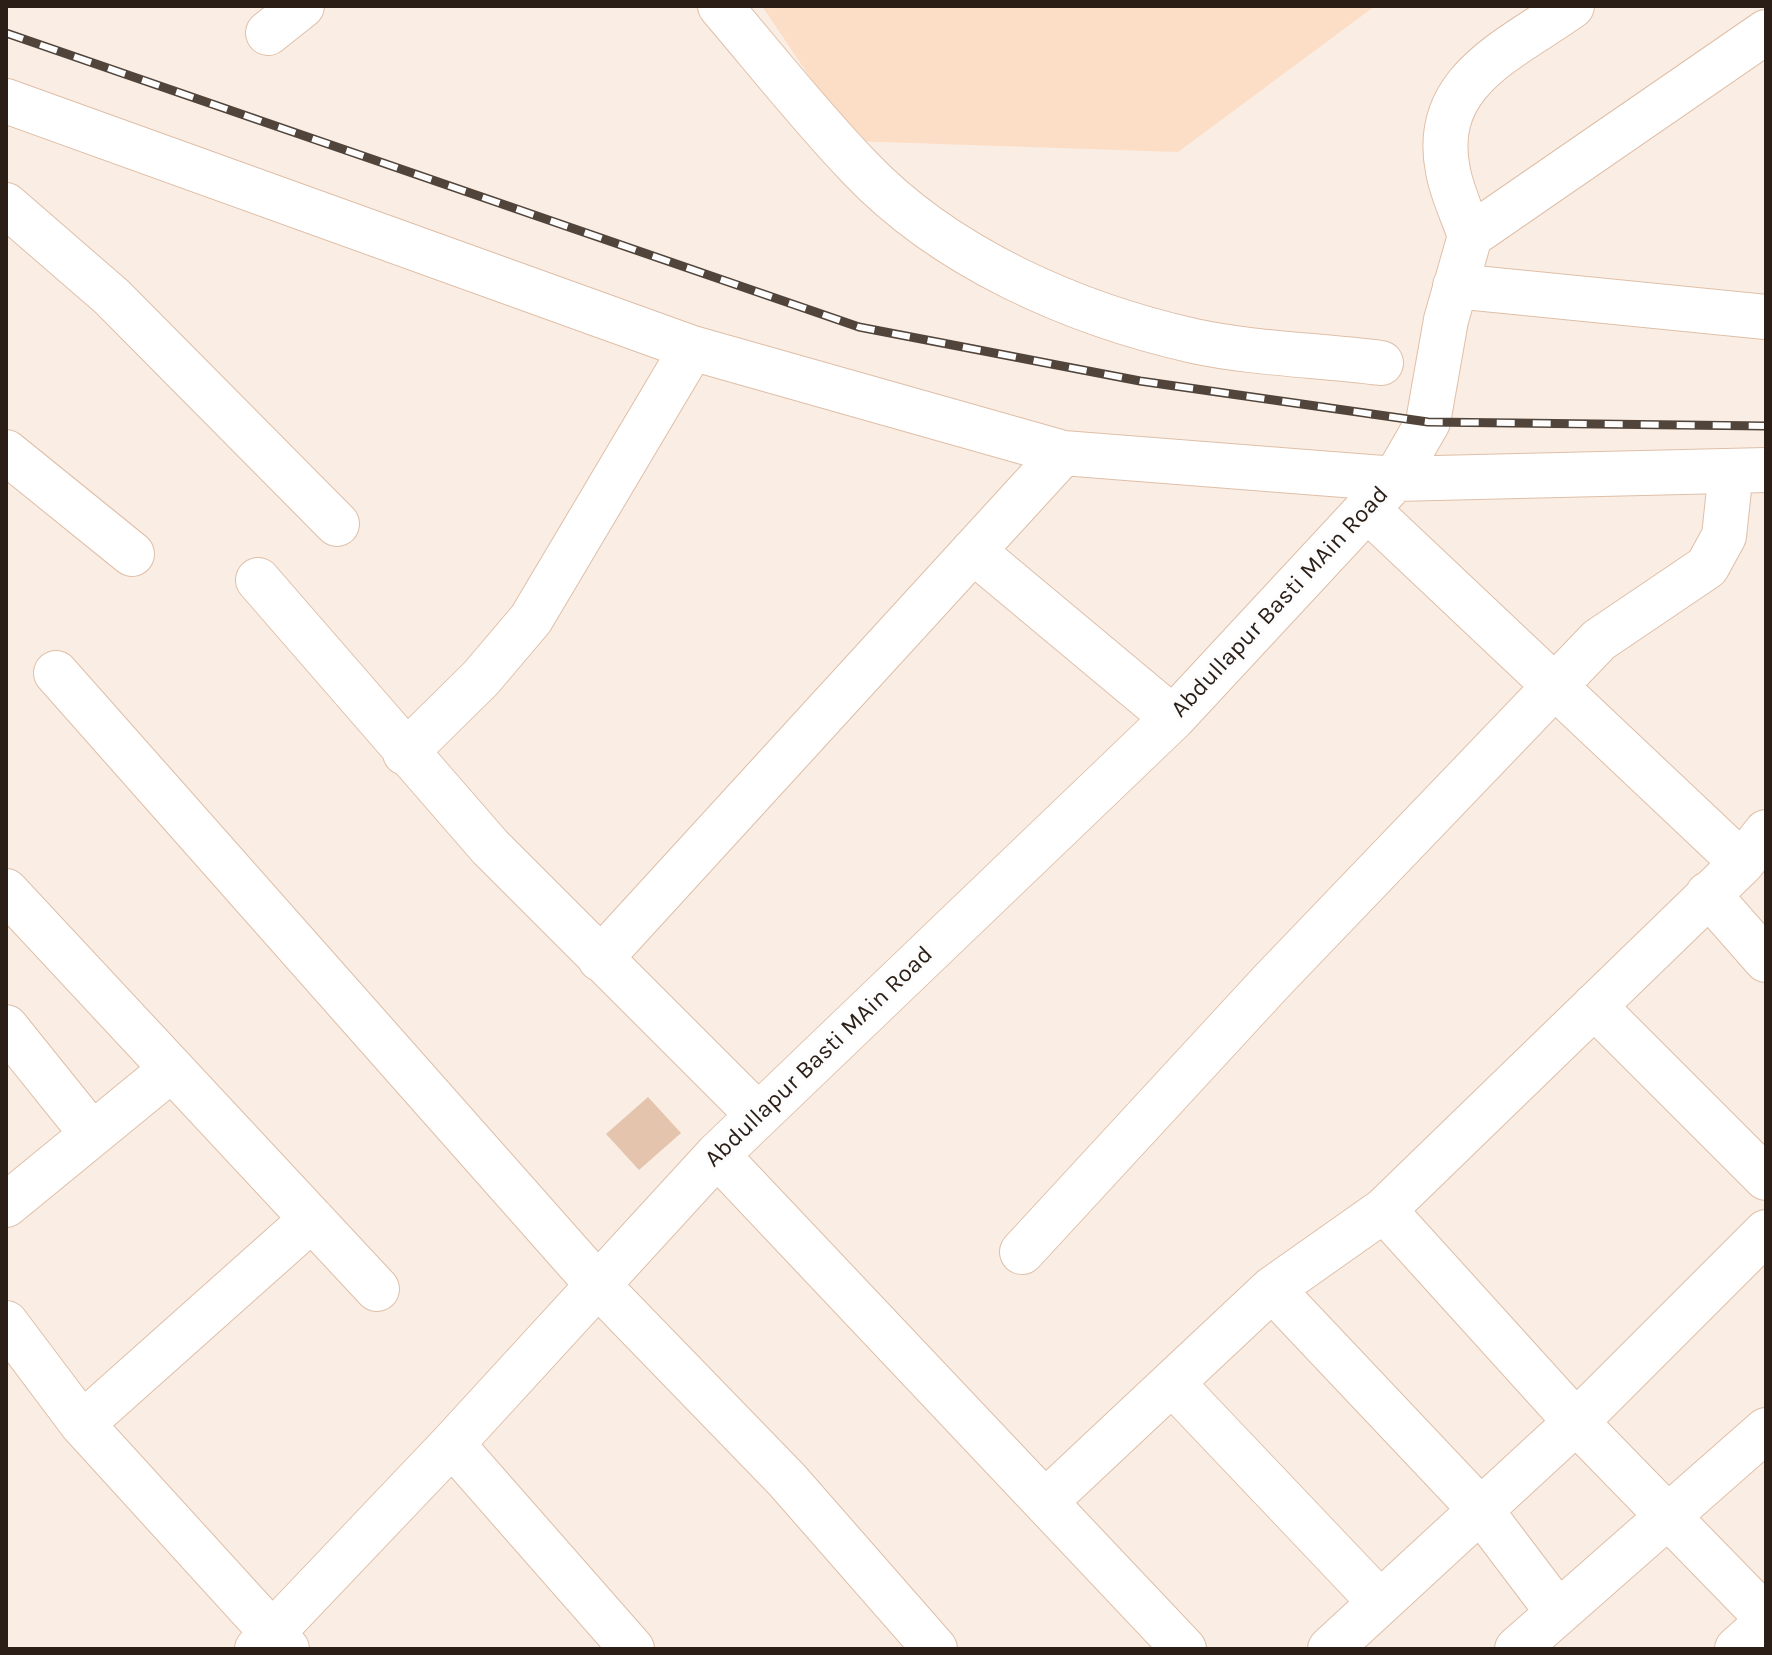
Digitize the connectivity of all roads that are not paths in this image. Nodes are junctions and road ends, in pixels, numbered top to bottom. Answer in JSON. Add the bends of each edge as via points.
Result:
{"nodes":[{"id":1,"x":302,"y":6,"type":"edge"},
{"id":2,"x":720,"y":6,"type":"edge"},
{"id":3,"x":1572,"y":6,"type":"edge"},
{"id":4,"x":1766,"y":32,"type":"edge"},
{"id":5,"x":268,"y":33,"type":"dead end"},
{"id":6,"x":6,"y":101,"type":"edge"},
{"id":7,"x":6,"y":205,"type":"edge"},
{"id":8,"x":1470,"y":236,"type":"junction"},
{"id":9,"x":1455,"y":286,"type":"junction"},
{"id":10,"x":1766,"y":317,"type":"edge"},
{"id":11,"x":692,"y":348,"type":"junction"},
{"id":12,"x":1381,"y":363,"type":"dead end"},
{"id":13,"x":6,"y":452,"type":"edge"},
{"id":14,"x":1063,"y":453,"type":"junction"},
{"id":15,"x":1749,"y":471,"type":"edge"},
{"id":16,"x":1381,"y":494,"type":"junction"},
{"id":17,"x":337,"y":524,"type":"dead end"},
{"id":18,"x":973,"y":551,"type":"junction"},
{"id":19,"x":132,"y":554,"type":"dead end"},
{"id":20,"x":258,"y":580,"type":"dead end"},
{"id":21,"x":56,"y":673,"type":"dead end"},
{"id":22,"x":1554,"y":686,"type":"junction"},
{"id":23,"x":1173,"y":718,"type":"junction"},
{"id":24,"x":405,"y":753,"type":"junction"},
{"id":25,"x":1754,"y":848,"type":"edge"},
{"id":26,"x":6,"y":891,"type":"edge"},
{"id":27,"x":1708,"y":894,"type":"junction"},
{"id":28,"x":600,"y":959,"type":"junction"},
{"id":29,"x":1766,"y":960,"type":"edge"},
{"id":30,"x":1594,"y":1006,"type":"junction"},
{"id":31,"x":6,"y":1027,"type":"edge"},
{"id":32,"x":172,"y":1069,"type":"junction"},
{"id":33,"x":757,"y":1114,"type":"junction"},
{"id":34,"x":92,"y":1134,"type":"junction"},
{"id":35,"x":717,"y":1155,"type":"junction"},
{"id":36,"x":1766,"y":1178,"type":"edge"},
{"id":37,"x":6,"y":1205,"type":"edge"},
{"id":38,"x":1384,"y":1210,"type":"junction"},
{"id":39,"x":312,"y":1219,"type":"junction"},
{"id":40,"x":1766,"y":1232,"type":"edge"},
{"id":41,"x":1022,"y":1252,"type":"dead end"},
{"id":42,"x":596,"y":1283,"type":"junction"},
{"id":43,"x":377,"y":1289,"type":"dead end"},
{"id":44,"x":1272,"y":1289,"type":"junction"},
{"id":45,"x":6,"y":1323,"type":"edge"},
{"id":46,"x":1172,"y":1383,"type":"junction"},
{"id":47,"x":1576,"y":1422,"type":"junction"},
{"id":48,"x":82,"y":1424,"type":"junction"},
{"id":49,"x":1766,"y":1430,"type":"edge"},
{"id":50,"x":452,"y":1444,"type":"junction"},
{"id":51,"x":1045,"y":1502,"type":"junction"},
{"id":52,"x":1479,"y":1508,"type":"junction"},
{"id":53,"x":1669,"y":1515,"type":"junction"},
{"id":54,"x":1380,"y":1602,"type":"junction"},
{"id":55,"x":1557,"y":1611,"type":"junction"},
{"id":56,"x":1766,"y":1620,"type":"edge"},
{"id":57,"x":272,"y":1644,"type":"edge"},
{"id":58,"x":632,"y":1649,"type":"edge"},
{"id":59,"x":935,"y":1649,"type":"edge"},
{"id":60,"x":1184,"y":1649,"type":"edge"},
{"id":61,"x":1330,"y":1649,"type":"edge"},
{"id":62,"x":1517,"y":1649,"type":"edge"},
{"id":63,"x":1737,"y":1649,"type":"edge"}],
"edges":[{"from":1,"to":5,"type":"street"},
{"from":2,"to":12,"type":"street","via":[[860,169],[917,219],[979,258],[1093,311],[1196,341]]},
{"from":3,"to":8,"type":"street","via":[[1464,84],[1446,119],[1448,173]]},
{"from":4,"to":8,"type":"street"},
{"from":6,"to":11,"type":"street"},
{"from":7,"to":17,"type":"street","via":[[112,297]]},
{"from":8,"to":9,"type":"street","name":"Abdullapur Basti MAin Road"},
{"from":9,"to":10,"type":"street"},
{"from":9,"to":16,"type":"street","name":"Abdullapur Basti MAin Road","via":[[1428,422]]},
{"from":11,"to":14,"type":"street"},
{"from":11,"to":24,"type":"street","via":[[531,619]]},
{"from":13,"to":19,"type":"street"},
{"from":14,"to":16,"type":"street"},
{"from":14,"to":18,"type":"street"},
{"from":15,"to":16,"type":"street"},
{"from":15,"to":22,"type":"street","via":[[1707,567],[1599,640]]},
{"from":16,"to":22,"type":"street"},
{"from":16,"to":23,"type":"street","name":"Abdullapur Basti MAin Road"},
{"from":18,"to":23,"type":"street"},
{"from":18,"to":28,"type":"street"},
{"from":20,"to":24,"type":"street"},
{"from":21,"to":42,"type":"street"},
{"from":22,"to":25,"type":"street"},
{"from":22,"to":41,"type":"street"},
{"from":23,"to":33,"type":"street","name":"Abdullapur Basti MAin Road"},
{"from":24,"to":28,"type":"street"},
{"from":25,"to":27,"type":"street"},
{"from":26,"to":32,"type":"street"},
{"from":27,"to":29,"type":"street"},
{"from":27,"to":30,"type":"street"},
{"from":28,"to":33,"type":"street"},
{"from":30,"to":36,"type":"street"},
{"from":30,"to":38,"type":"street"},
{"from":31,"to":34,"type":"street"},
{"from":32,"to":34,"type":"street"},
{"from":32,"to":39,"type":"street"},
{"from":33,"to":35,"type":"street","name":"Abdullapur Basti MAin Road"},
{"from":34,"to":37,"type":"street"},
{"from":35,"to":42,"type":"street","name":"Abdullapur Basti MAin Road"},
{"from":35,"to":51,"type":"street"},
{"from":38,"to":44,"type":"street"},
{"from":38,"to":47,"type":"street"},
{"from":39,"to":43,"type":"street"},
{"from":39,"to":48,"type":"street"},
{"from":40,"to":47,"type":"street"},
{"from":42,"to":50,"type":"street","name":"Abdullapur Basti MAin Road"},
{"from":42,"to":59,"type":"street","via":[[787,1480]]},
{"from":44,"to":46,"type":"street"},
{"from":44,"to":52,"type":"street"},
{"from":45,"to":48,"type":"street"},
{"from":46,"to":51,"type":"street"},
{"from":46,"to":54,"type":"street"},
{"from":47,"to":52,"type":"street"},
{"from":47,"to":53,"type":"street"},
{"from":48,"to":57,"type":"street"},
{"from":49,"to":53,"type":"street"},
{"from":50,"to":57,"type":"street","name":"Abdullapur Basti MAin Road"},
{"from":50,"to":58,"type":"street"},
{"from":51,"to":60,"type":"street"},
{"from":52,"to":54,"type":"street"},
{"from":52,"to":55,"type":"street"},
{"from":53,"to":55,"type":"street"},
{"from":53,"to":56,"type":"street"},
{"from":54,"to":61,"type":"street"},
{"from":55,"to":62,"type":"street"},
{"from":56,"to":63,"type":"street"}]}
